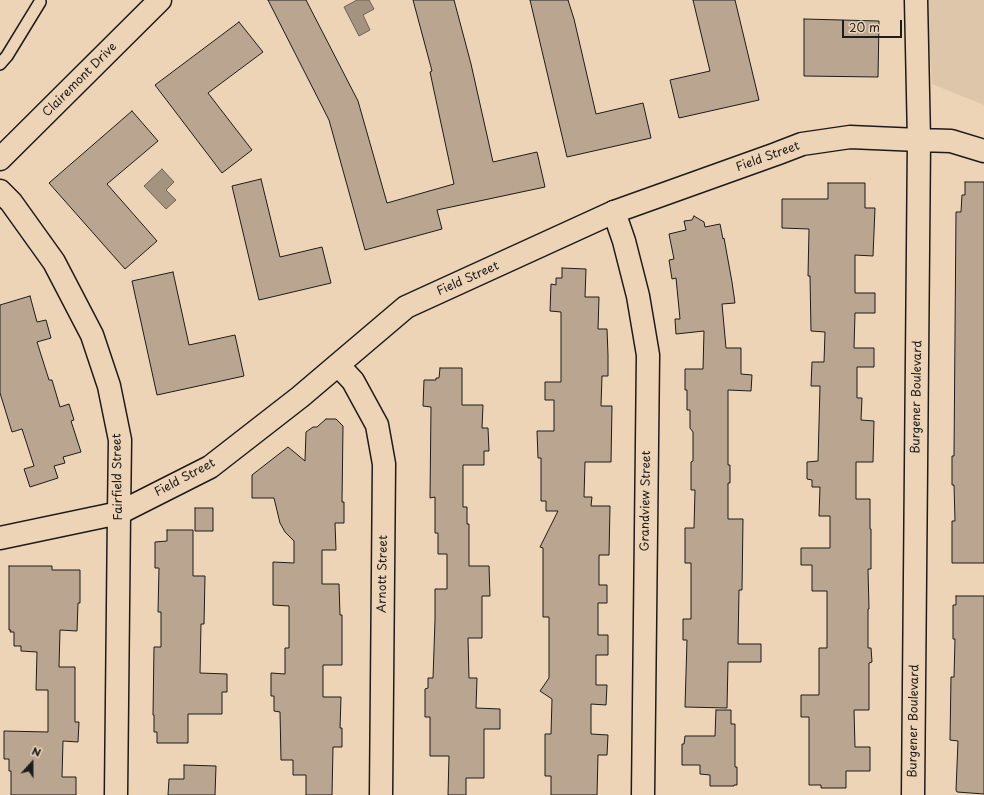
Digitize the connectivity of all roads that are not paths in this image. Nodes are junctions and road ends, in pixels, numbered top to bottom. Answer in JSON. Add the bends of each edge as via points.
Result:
{"nodes":[{"id":1,"x":160,"y":0,"type":"edge"},
{"id":2,"x":916,"y":0,"type":"edge"},
{"id":3,"x":42,"y":1,"type":"edge"},
{"id":4,"x":0,"y":64,"type":"edge"},
{"id":5,"x":919,"y":140,"type":"junction"},
{"id":6,"x":984,"y":151,"type":"edge"},
{"id":7,"x":0,"y":159,"type":"edge"},
{"id":8,"x":0,"y":191,"type":"edge"},
{"id":9,"x":614,"y":212,"type":"junction"},
{"id":10,"x":338,"y":365,"type":"junction"},
{"id":11,"x":119,"y":513,"type":"junction"},
{"id":12,"x":0,"y":538,"type":"edge"},
{"id":13,"x":116,"y":795,"type":"edge"},
{"id":14,"x":381,"y":795,"type":"edge"},
{"id":15,"x":643,"y":795,"type":"edge"},
{"id":16,"x":913,"y":795,"type":"edge"}],
"edges":[{"from":1,"to":7,"type":"street","name":"Clairemont Drive"},
{"from":2,"to":5,"type":"street","name":"Burgener Boulevard"},
{"from":3,"to":4,"type":"lane","via":[[8,56]]},
{"from":5,"to":6,"type":"street","name":"Field Street","via":[[951,141]]},
{"from":5,"to":9,"type":"street","name":"Field Street","via":[[850,137],[802,144]]},
{"from":5,"to":16,"type":"street","name":"Burgener Boulevard"},
{"from":8,"to":11,"type":"street","name":"Fairfield Street","via":[[11,202],[54,262],[92,334],[109,386],[120,440]]},
{"from":9,"to":10,"type":"street","name":"Field Street","via":[[406,307]]},
{"from":9,"to":15,"type":"street","name":"Grandview Street","via":[[638,296],[648,354]]},
{"from":10,"to":11,"type":"street","name":"Field Street","via":[[300,398],[210,467]]},
{"from":10,"to":14,"type":"street","name":"Arnott Street","via":[[354,381],[377,425],[384,464]]},
{"from":11,"to":12,"type":"street","name":"Field Street"},
{"from":11,"to":13,"type":"street","name":"Fairfield Street"}]}
